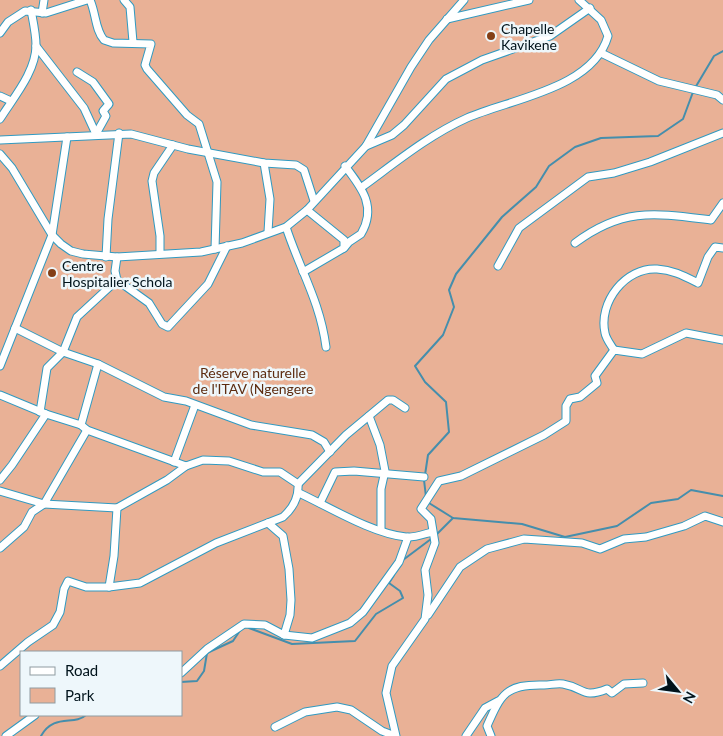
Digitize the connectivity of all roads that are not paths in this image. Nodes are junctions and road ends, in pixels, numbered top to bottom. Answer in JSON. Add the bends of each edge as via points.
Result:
{"nodes":[{"id":1,"x":44,"y":0,"type":"edge"},
{"id":2,"x":86,"y":0,"type":"edge"},
{"id":3,"x":124,"y":0,"type":"edge"},
{"id":4,"x":464,"y":0,"type":"edge"},
{"id":5,"x":529,"y":0,"type":"edge"},
{"id":6,"x":579,"y":0,"type":"edge"},
{"id":7,"x":590,"y":8,"type":"junction"},
{"id":8,"x":31,"y":10,"type":"junction"},
{"id":9,"x":42,"y":13,"type":"junction"},
{"id":10,"x":447,"y":19,"type":"junction"},
{"id":11,"x":0,"y":33,"type":"edge"},
{"id":12,"x":133,"y":42,"type":"junction"},
{"id":13,"x":36,"y":46,"type":"junction"},
{"id":14,"x":601,"y":52,"type":"junction"},
{"id":15,"x":77,"y":72,"type":"dead end"},
{"id":16,"x":0,"y":96,"type":"edge"},
{"id":17,"x":723,"y":100,"type":"edge"},
{"id":18,"x":11,"y":101,"type":"junction"},
{"id":19,"x":0,"y":119,"type":"edge"},
{"id":20,"x":119,"y":133,"type":"junction"},
{"id":21,"x":723,"y":133,"type":"edge"},
{"id":22,"x":96,"y":134,"type":"junction"},
{"id":23,"x":67,"y":137,"type":"junction"},
{"id":24,"x":0,"y":140,"type":"edge"},
{"id":25,"x":173,"y":145,"type":"junction"},
{"id":26,"x":366,"y":146,"type":"junction"},
{"id":27,"x":206,"y":151,"type":"junction"},
{"id":28,"x":0,"y":154,"type":"edge"},
{"id":29,"x":264,"y":164,"type":"junction"},
{"id":30,"x":345,"y":166,"type":"junction"},
{"id":31,"x":362,"y":187,"type":"junction"},
{"id":32,"x":314,"y":200,"type":"junction"},
{"id":33,"x":723,"y":203,"type":"edge"},
{"id":34,"x":307,"y":210,"type":"junction"},
{"id":35,"x":286,"y":227,"type":"junction"},
{"id":36,"x":268,"y":232,"type":"junction"},
{"id":37,"x":52,"y":235,"type":"junction"},
{"id":38,"x":575,"y":243,"type":"dead end"},
{"id":39,"x":227,"y":246,"type":"junction"},
{"id":40,"x":344,"y":248,"type":"junction"},
{"id":41,"x":723,"y":248,"type":"edge"},
{"id":42,"x":215,"y":249,"type":"junction"},
{"id":43,"x":160,"y":253,"type":"junction"},
{"id":44,"x":106,"y":257,"type":"junction"},
{"id":45,"x":117,"y":257,"type":"junction"},
{"id":46,"x":498,"y":266,"type":"dead end"},
{"id":47,"x":303,"y":272,"type":"junction"},
{"id":48,"x":117,"y":280,"type":"junction"},
{"id":49,"x":15,"y":328,"type":"junction"},
{"id":50,"x":723,"y":340,"type":"edge"},
{"id":51,"x":326,"y":347,"type":"dead end"},
{"id":52,"x":614,"y":350,"type":"junction"},
{"id":53,"x":63,"y":352,"type":"junction"},
{"id":54,"x":98,"y":364,"type":"junction"},
{"id":55,"x":0,"y":366,"type":"edge"},
{"id":56,"x":0,"y":396,"type":"edge"},
{"id":57,"x":195,"y":405,"type":"junction"},
{"id":58,"x":405,"y":408,"type":"dead end"},
{"id":59,"x":43,"y":413,"type":"junction"},
{"id":60,"x":369,"y":416,"type":"junction"},
{"id":61,"x":80,"y":425,"type":"junction"},
{"id":62,"x":87,"y":430,"type":"junction"},
{"id":63,"x":330,"y":452,"type":"junction"},
{"id":64,"x":174,"y":462,"type":"junction"},
{"id":65,"x":186,"y":466,"type":"junction"},
{"id":66,"x":385,"y":475,"type":"junction"},
{"id":67,"x":424,"y":477,"type":"dead end"},
{"id":68,"x":0,"y":480,"type":"edge"},
{"id":69,"x":298,"y":484,"type":"junction"},
{"id":70,"x":0,"y":492,"type":"edge"},
{"id":71,"x":299,"y":493,"type":"junction"},
{"id":72,"x":320,"y":503,"type":"junction"},
{"id":73,"x":44,"y":504,"type":"junction"},
{"id":74,"x":117,"y":508,"type":"junction"},
{"id":75,"x":723,"y":522,"type":"edge"},
{"id":76,"x":268,"y":524,"type":"junction"},
{"id":77,"x":380,"y":530,"type":"junction"},
{"id":78,"x":432,"y":532,"type":"junction"},
{"id":79,"x":408,"y":537,"type":"junction"},
{"id":80,"x":0,"y":548,"type":"edge"},
{"id":81,"x":109,"y":587,"type":"junction"},
{"id":82,"x":425,"y":619,"type":"junction"},
{"id":83,"x":284,"y":634,"type":"junction"},
{"id":84,"x":0,"y":666,"type":"edge"},
{"id":85,"x":182,"y":672,"type":"edge"},
{"id":86,"x":643,"y":683,"type":"dead end"},
{"id":87,"x":498,"y":700,"type":"junction"},
{"id":88,"x":34,"y":716,"type":"edge"},
{"id":89,"x":275,"y":727,"type":"dead end"},
{"id":90,"x":6,"y":736,"type":"edge"},
{"id":91,"x":396,"y":736,"type":"edge"},
{"id":92,"x":466,"y":736,"type":"edge"},
{"id":93,"x":491,"y":736,"type":"edge"}],
"edges":[{"from":1,"to":9,"type":"street"},
{"from":2,"to":9,"type":"street"},
{"from":2,"to":12,"type":"street","via":[[102,39],[113,43]]},
{"from":3,"to":12,"type":"street","via":[[130,7]]},
{"from":4,"to":10,"type":"street"},
{"from":5,"to":10,"type":"street"},
{"from":6,"to":7,"type":"street"},
{"from":7,"to":14,"type":"street","via":[[602,20],[608,36]]},
{"from":7,"to":26,"type":"street","via":[[550,36],[482,60],[446,79],[404,125],[392,135]]},
{"from":8,"to":9,"type":"street"},
{"from":8,"to":11,"type":"street","via":[[20,13]]},
{"from":8,"to":13,"type":"street"},
{"from":10,"to":26,"type":"street","via":[[411,67]]},
{"from":12,"to":27,"type":"street","via":[[151,44],[147,69],[187,115],[198,121]]},
{"from":13,"to":18,"type":"street","via":[[24,82]]},
{"from":13,"to":22,"type":"street","via":[[84,108]]},
{"from":14,"to":17,"type":"street","via":[[642,74],[679,87],[717,94]]},
{"from":14,"to":31,"type":"street","via":[[562,84],[467,118],[413,149]]},
{"from":15,"to":22,"type":"street","via":[[92,82],[109,104],[103,111],[106,116]]},
{"from":16,"to":18,"type":"street"},
{"from":18,"to":19,"type":"street"},
{"from":20,"to":22,"type":"street"},
{"from":20,"to":25,"type":"street"},
{"from":20,"to":44,"type":"street"},
{"from":21,"to":46,"type":"street","via":[[650,162],[588,177],[519,228]]},
{"from":22,"to":23,"type":"street"},
{"from":23,"to":24,"type":"street"},
{"from":23,"to":37,"type":"street"},
{"from":25,"to":27,"type":"street"},
{"from":25,"to":43,"type":"street","via":[[152,181]]},
{"from":26,"to":30,"type":"street"},
{"from":27,"to":29,"type":"street"},
{"from":27,"to":42,"type":"street","via":[[217,182]]},
{"from":28,"to":37,"type":"street","via":[[12,168]]},
{"from":29,"to":32,"type":"street","via":[[301,167]]},
{"from":29,"to":36,"type":"street","via":[[270,199]]},
{"from":30,"to":31,"type":"street"},
{"from":30,"to":32,"type":"street"},
{"from":31,"to":40,"type":"street","via":[[369,208],[367,220],[362,234]]},
{"from":32,"to":34,"type":"street"},
{"from":33,"to":38,"type":"street","via":[[711,220],[631,214],[594,228]]},
{"from":34,"to":35,"type":"street"},
{"from":34,"to":40,"type":"street","via":[[344,240]]},
{"from":35,"to":36,"type":"street"},
{"from":35,"to":47,"type":"street"},
{"from":36,"to":39,"type":"street"},
{"from":37,"to":44,"type":"street","via":[[71,251]]},
{"from":37,"to":49,"type":"street"},
{"from":39,"to":42,"type":"street"},
{"from":39,"to":48,"type":"street","via":[[208,284],[168,327],[162,324],[149,304]]},
{"from":40,"to":47,"type":"street"},
{"from":41,"to":52,"type":"street","via":[[715,247],[698,283],[677,272],[655,269],[635,274],[616,287],[606,309],[605,333]]},
{"from":42,"to":43,"type":"street"},
{"from":43,"to":45,"type":"street"},
{"from":44,"to":45,"type":"street"},
{"from":45,"to":48,"type":"street"},
{"from":47,"to":51,"type":"street","via":[[319,308]]},
{"from":48,"to":53,"type":"street","via":[[76,317]]},
{"from":49,"to":53,"type":"street"},
{"from":49,"to":55,"type":"street"},
{"from":50,"to":52,"type":"street","via":[[686,333],[642,354]]},
{"from":52,"to":78,"type":"street","via":[[595,376],[597,384],[580,397],[570,400],[566,406],[566,421],[461,476],[438,481],[421,509],[431,519]]},
{"from":53,"to":54,"type":"street"},
{"from":53,"to":59,"type":"street","via":[[47,368]]},
{"from":54,"to":57,"type":"street","via":[[164,397]]},
{"from":54,"to":61,"type":"street"},
{"from":56,"to":59,"type":"street"},
{"from":57,"to":63,"type":"street","via":[[251,424],[312,435],[324,442]]},
{"from":57,"to":64,"type":"street"},
{"from":58,"to":60,"type":"street","via":[[388,400]]},
{"from":59,"to":61,"type":"street"},
{"from":59,"to":68,"type":"street"},
{"from":60,"to":63,"type":"street"},
{"from":60,"to":66,"type":"street","via":[[382,451]]},
{"from":61,"to":62,"type":"street"},
{"from":62,"to":64,"type":"street"},
{"from":62,"to":73,"type":"street"},
{"from":63,"to":69,"type":"street"},
{"from":64,"to":65,"type":"street"},
{"from":65,"to":69,"type":"street","via":[[203,460],[229,460],[263,472],[280,472]]},
{"from":65,"to":74,"type":"street"},
{"from":66,"to":67,"type":"street"},
{"from":66,"to":72,"type":"street","via":[[335,472]]},
{"from":66,"to":77,"type":"street","via":[[381,489]]},
{"from":69,"to":71,"type":"street"},
{"from":70,"to":73,"type":"street"},
{"from":71,"to":72,"type":"street"},
{"from":71,"to":76,"type":"street","via":[[291,510]]},
{"from":72,"to":77,"type":"street","via":[[360,524]]},
{"from":73,"to":74,"type":"street"},
{"from":73,"to":80,"type":"street","via":[[32,512],[24,527]]},
{"from":74,"to":81,"type":"street"},
{"from":75,"to":82,"type":"street","via":[[706,516],[646,537],[624,539],[600,550],[582,543],[524,540],[487,549],[460,567]]},
{"from":76,"to":81,"type":"street","via":[[260,524],[216,543],[150,579]]},
{"from":76,"to":83,"type":"street","via":[[283,536],[288,569],[291,600]]},
{"from":77,"to":79,"type":"street"},
{"from":78,"to":79,"type":"street"},
{"from":78,"to":82,"type":"street","via":[[435,543],[425,570],[428,596]]},
{"from":79,"to":83,"type":"street","via":[[398,562],[363,612],[350,623],[312,638]]},
{"from":81,"to":84,"type":"street","via":[[86,587],[68,581],[53,625]]},
{"from":82,"to":91,"type":"street","via":[[392,666],[386,693]]},
{"from":83,"to":85,"type":"street","via":[[265,625],[244,624],[206,649]]},
{"from":86,"to":87,"type":"street","via":[[624,684],[612,693],[607,689],[593,694],[563,684],[529,684],[513,688]]},
{"from":87,"to":92,"type":"street","via":[[485,708]]},
{"from":87,"to":93,"type":"street","via":[[487,726]]},
{"from":88,"to":90,"type":"street"},
{"from":89,"to":91,"type":"street","via":[[305,712],[337,707],[351,710],[382,731]]}]}
